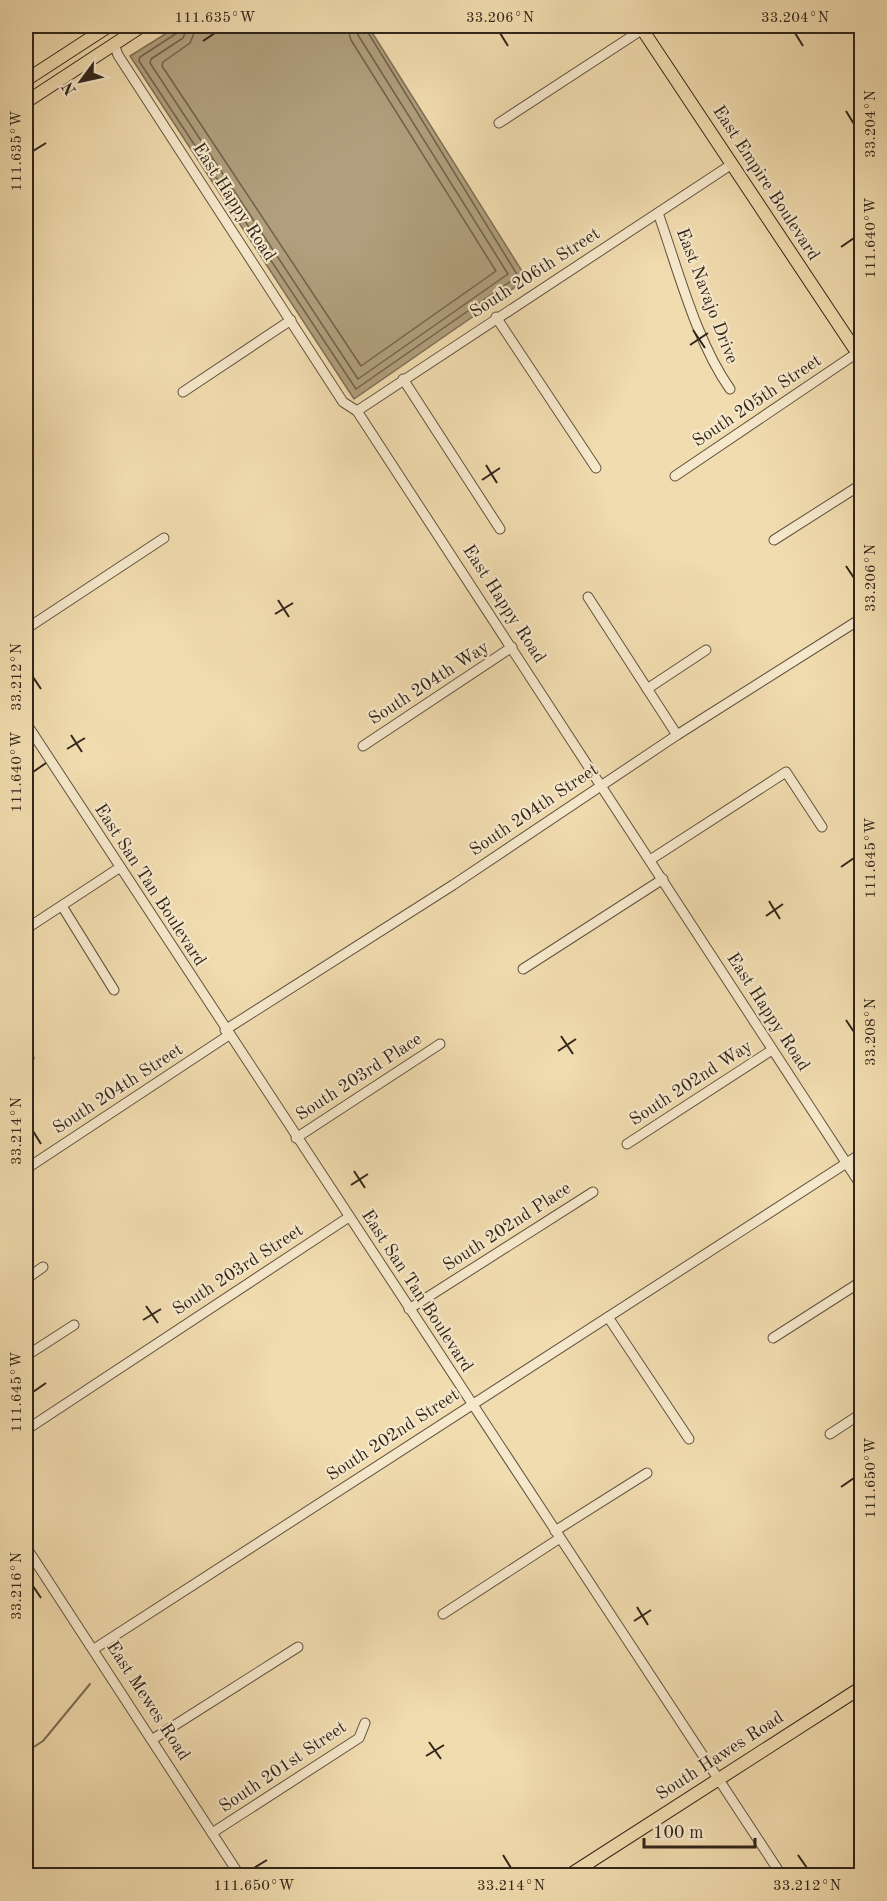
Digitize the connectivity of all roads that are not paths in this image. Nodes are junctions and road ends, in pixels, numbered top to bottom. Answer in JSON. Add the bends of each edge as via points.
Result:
{"nodes":[{"id":1,"x":103,"y":26,"type":"edge"},
{"id":2,"x":142,"y":26,"type":"edge"},
{"id":3,"x":641,"y":27,"type":"edge"},
{"id":4,"x":114,"y":44,"type":"junction"},
{"id":5,"x":26,"y":80,"type":"edge"},
{"id":6,"x":26,"y":102,"type":"edge"},
{"id":7,"x":499,"y":123,"type":"dead end"},
{"id":8,"x":732,"y":164,"type":"junction"},
{"id":9,"x":658,"y":213,"type":"junction"},
{"id":10,"x":496,"y":317,"type":"junction"},
{"id":11,"x":291,"y":320,"type":"junction"},
{"id":12,"x":859,"y":357,"type":"edge"},
{"id":13,"x":403,"y":379,"type":"junction"},
{"id":14,"x":730,"y":389,"type":"dead end"},
{"id":15,"x":183,"y":392,"type":"dead end"},
{"id":16,"x":357,"y":411,"type":"junction"},
{"id":17,"x":596,"y":468,"type":"dead end"},
{"id":18,"x":675,"y":476,"type":"dead end"},
{"id":19,"x":861,"y":484,"type":"edge"},
{"id":20,"x":500,"y":529,"type":"dead end"},
{"id":21,"x":164,"y":538,"type":"dead end"},
{"id":22,"x":774,"y":540,"type":"dead end"},
{"id":23,"x":588,"y":597,"type":"dead end"},
{"id":24,"x":861,"y":618,"type":"edge"},
{"id":25,"x":26,"y":629,"type":"edge"},
{"id":26,"x":512,"y":647,"type":"junction"},
{"id":27,"x":706,"y":650,"type":"dead end"},
{"id":28,"x":647,"y":688,"type":"junction"},
{"id":29,"x":26,"y":723,"type":"edge"},
{"id":30,"x":677,"y":735,"type":"junction"},
{"id":31,"x":363,"y":746,"type":"dead end"},
{"id":32,"x":601,"y":785,"type":"junction"},
{"id":33,"x":822,"y":827,"type":"dead end"},
{"id":34,"x":650,"y":860,"type":"junction"},
{"id":35,"x":119,"y":868,"type":"junction"},
{"id":36,"x":663,"y":879,"type":"junction"},
{"id":37,"x":62,"y":906,"type":"junction"},
{"id":38,"x":26,"y":929,"type":"edge"},
{"id":39,"x":523,"y":969,"type":"dead end"},
{"id":40,"x":114,"y":990,"type":"dead end"},
{"id":41,"x":227,"y":1033,"type":"junction"},
{"id":42,"x":440,"y":1044,"type":"dead end"},
{"id":43,"x":772,"y":1050,"type":"junction"},
{"id":44,"x":296,"y":1138,"type":"junction"},
{"id":45,"x":627,"y":1144,"type":"dead end"},
{"id":46,"x":861,"y":1153,"type":"edge"},
{"id":47,"x":846,"y":1164,"type":"junction"},
{"id":48,"x":26,"y":1169,"type":"edge"},
{"id":49,"x":861,"y":1187,"type":"edge"},
{"id":50,"x":593,"y":1192,"type":"dead end"},
{"id":51,"x":349,"y":1217,"type":"junction"},
{"id":52,"x":44,"y":1268,"type":"dead end"},
{"id":53,"x":26,"y":1279,"type":"edge"},
{"id":54,"x":861,"y":1281,"type":"edge"},
{"id":55,"x":409,"y":1310,"type":"junction"},
{"id":56,"x":608,"y":1317,"type":"junction"},
{"id":57,"x":74,"y":1325,"type":"dead end"},
{"id":58,"x":772,"y":1338,"type":"dead end"},
{"id":59,"x":26,"y":1356,"type":"edge"},
{"id":60,"x":471,"y":1404,"type":"junction"},
{"id":61,"x":861,"y":1413,"type":"edge"},
{"id":62,"x":26,"y":1430,"type":"edge"},
{"id":63,"x":830,"y":1434,"type":"dead end"},
{"id":64,"x":689,"y":1439,"type":"dead end"},
{"id":65,"x":647,"y":1473,"type":"dead end"},
{"id":66,"x":557,"y":1535,"type":"junction"},
{"id":67,"x":26,"y":1547,"type":"edge"},
{"id":68,"x":443,"y":1614,"type":"dead end"},
{"id":69,"x":298,"y":1647,"type":"dead end"},
{"id":70,"x":94,"y":1649,"type":"junction"},
{"id":71,"x":861,"y":1687,"type":"edge"},
{"id":72,"x":365,"y":1723,"type":"dead end"},
{"id":73,"x":153,"y":1738,"type":"junction"},
{"id":74,"x":718,"y":1778,"type":"junction"},
{"id":75,"x":212,"y":1833,"type":"junction"},
{"id":76,"x":240,"y":1875,"type":"edge"},
{"id":77,"x":568,"y":1875,"type":"edge"},
{"id":78,"x":782,"y":1875,"type":"edge"}],
"edges":[{"from":1,"to":5,"type":"main road"},
{"from":2,"to":4,"type":"main road"},
{"from":3,"to":7,"type":"street"},
{"from":3,"to":8,"type":"main road","name":"East Empire Boulevard"},
{"from":4,"to":6,"type":"main road"},
{"from":4,"to":11,"type":"street","name":"East Happy Road"},
{"from":8,"to":9,"type":"street","name":"South 206th Street"},
{"from":8,"to":12,"type":"main road","name":"East Empire Boulevard"},
{"from":9,"to":10,"type":"street","name":"South 206th Street"},
{"from":9,"to":14,"type":"street","name":"East Navajo Drive","via":[[697,320]]},
{"from":10,"to":13,"type":"street","name":"South 206th Street"},
{"from":10,"to":17,"type":"street"},
{"from":11,"to":15,"type":"street"},
{"from":11,"to":16,"type":"street","name":"East Happy Road","via":[[343,402]]},
{"from":12,"to":18,"type":"street","name":"South 205th Street"},
{"from":13,"to":16,"type":"street","name":"South 206th Street"},
{"from":13,"to":20,"type":"street"},
{"from":16,"to":26,"type":"street","name":"East Happy Road"},
{"from":19,"to":22,"type":"street"},
{"from":21,"to":25,"type":"street"},
{"from":23,"to":28,"type":"street"},
{"from":24,"to":30,"type":"street","name":"South 204th Street"},
{"from":26,"to":31,"type":"street","name":"South 204th Way"},
{"from":26,"to":32,"type":"street","name":"East Happy Road"},
{"from":27,"to":28,"type":"street"},
{"from":28,"to":30,"type":"street"},
{"from":29,"to":35,"type":"street","name":"East San Tan Boulevard"},
{"from":30,"to":32,"type":"street","name":"South 204th Street"},
{"from":32,"to":34,"type":"street","name":"East Happy Road"},
{"from":32,"to":41,"type":"street","name":"South 204th Street"},
{"from":33,"to":34,"type":"street","via":[[786,772]]},
{"from":34,"to":36,"type":"street","name":"East Happy Road"},
{"from":35,"to":37,"type":"street"},
{"from":35,"to":41,"type":"street","name":"East San Tan Boulevard"},
{"from":36,"to":39,"type":"street"},
{"from":36,"to":43,"type":"street","name":"East Happy Road"},
{"from":37,"to":38,"type":"street"},
{"from":37,"to":40,"type":"street"},
{"from":41,"to":44,"type":"street","name":"East San Tan Boulevard"},
{"from":41,"to":48,"type":"street","name":"South 204th Street"},
{"from":42,"to":44,"type":"street","name":"South 203rd Place"},
{"from":43,"to":45,"type":"street","name":"South 202nd Way"},
{"from":43,"to":47,"type":"street","name":"East Happy Road"},
{"from":44,"to":51,"type":"street","name":"East San Tan Boulevard"},
{"from":46,"to":47,"type":"street","name":"South 202nd Street"},
{"from":47,"to":49,"type":"street","name":"East Happy Road"},
{"from":47,"to":56,"type":"street","name":"South 202nd Street"},
{"from":50,"to":55,"type":"street","name":"South 202nd Place"},
{"from":51,"to":55,"type":"street","name":"East San Tan Boulevard"},
{"from":51,"to":62,"type":"street","name":"South 203rd Street"},
{"from":52,"to":53,"type":"street"},
{"from":54,"to":58,"type":"street"},
{"from":55,"to":60,"type":"street","name":"East San Tan Boulevard"},
{"from":56,"to":60,"type":"street","name":"South 202nd Street"},
{"from":56,"to":64,"type":"street"},
{"from":57,"to":59,"type":"street"},
{"from":60,"to":66,"type":"street","name":"East San Tan Boulevard"},
{"from":60,"to":70,"type":"street","name":"South 202nd Street"},
{"from":61,"to":63,"type":"street"},
{"from":65,"to":66,"type":"street"},
{"from":66,"to":68,"type":"street"},
{"from":66,"to":74,"type":"street","name":"East San Tan Boulevard"},
{"from":67,"to":70,"type":"street","name":"East Mewes Road"},
{"from":69,"to":73,"type":"street"},
{"from":70,"to":73,"type":"street","name":"East Mewes Road"},
{"from":71,"to":74,"type":"main road","name":"South Hawes Road"},
{"from":72,"to":75,"type":"street","name":"South 201st Street","via":[[359,1738]]},
{"from":73,"to":75,"type":"street","name":"East Mewes Road"},
{"from":74,"to":77,"type":"main road","name":"South Hawes Road"},
{"from":74,"to":78,"type":"street","name":"East San Tan Boulevard"},
{"from":75,"to":76,"type":"street","name":"East Mewes Road"}]}
